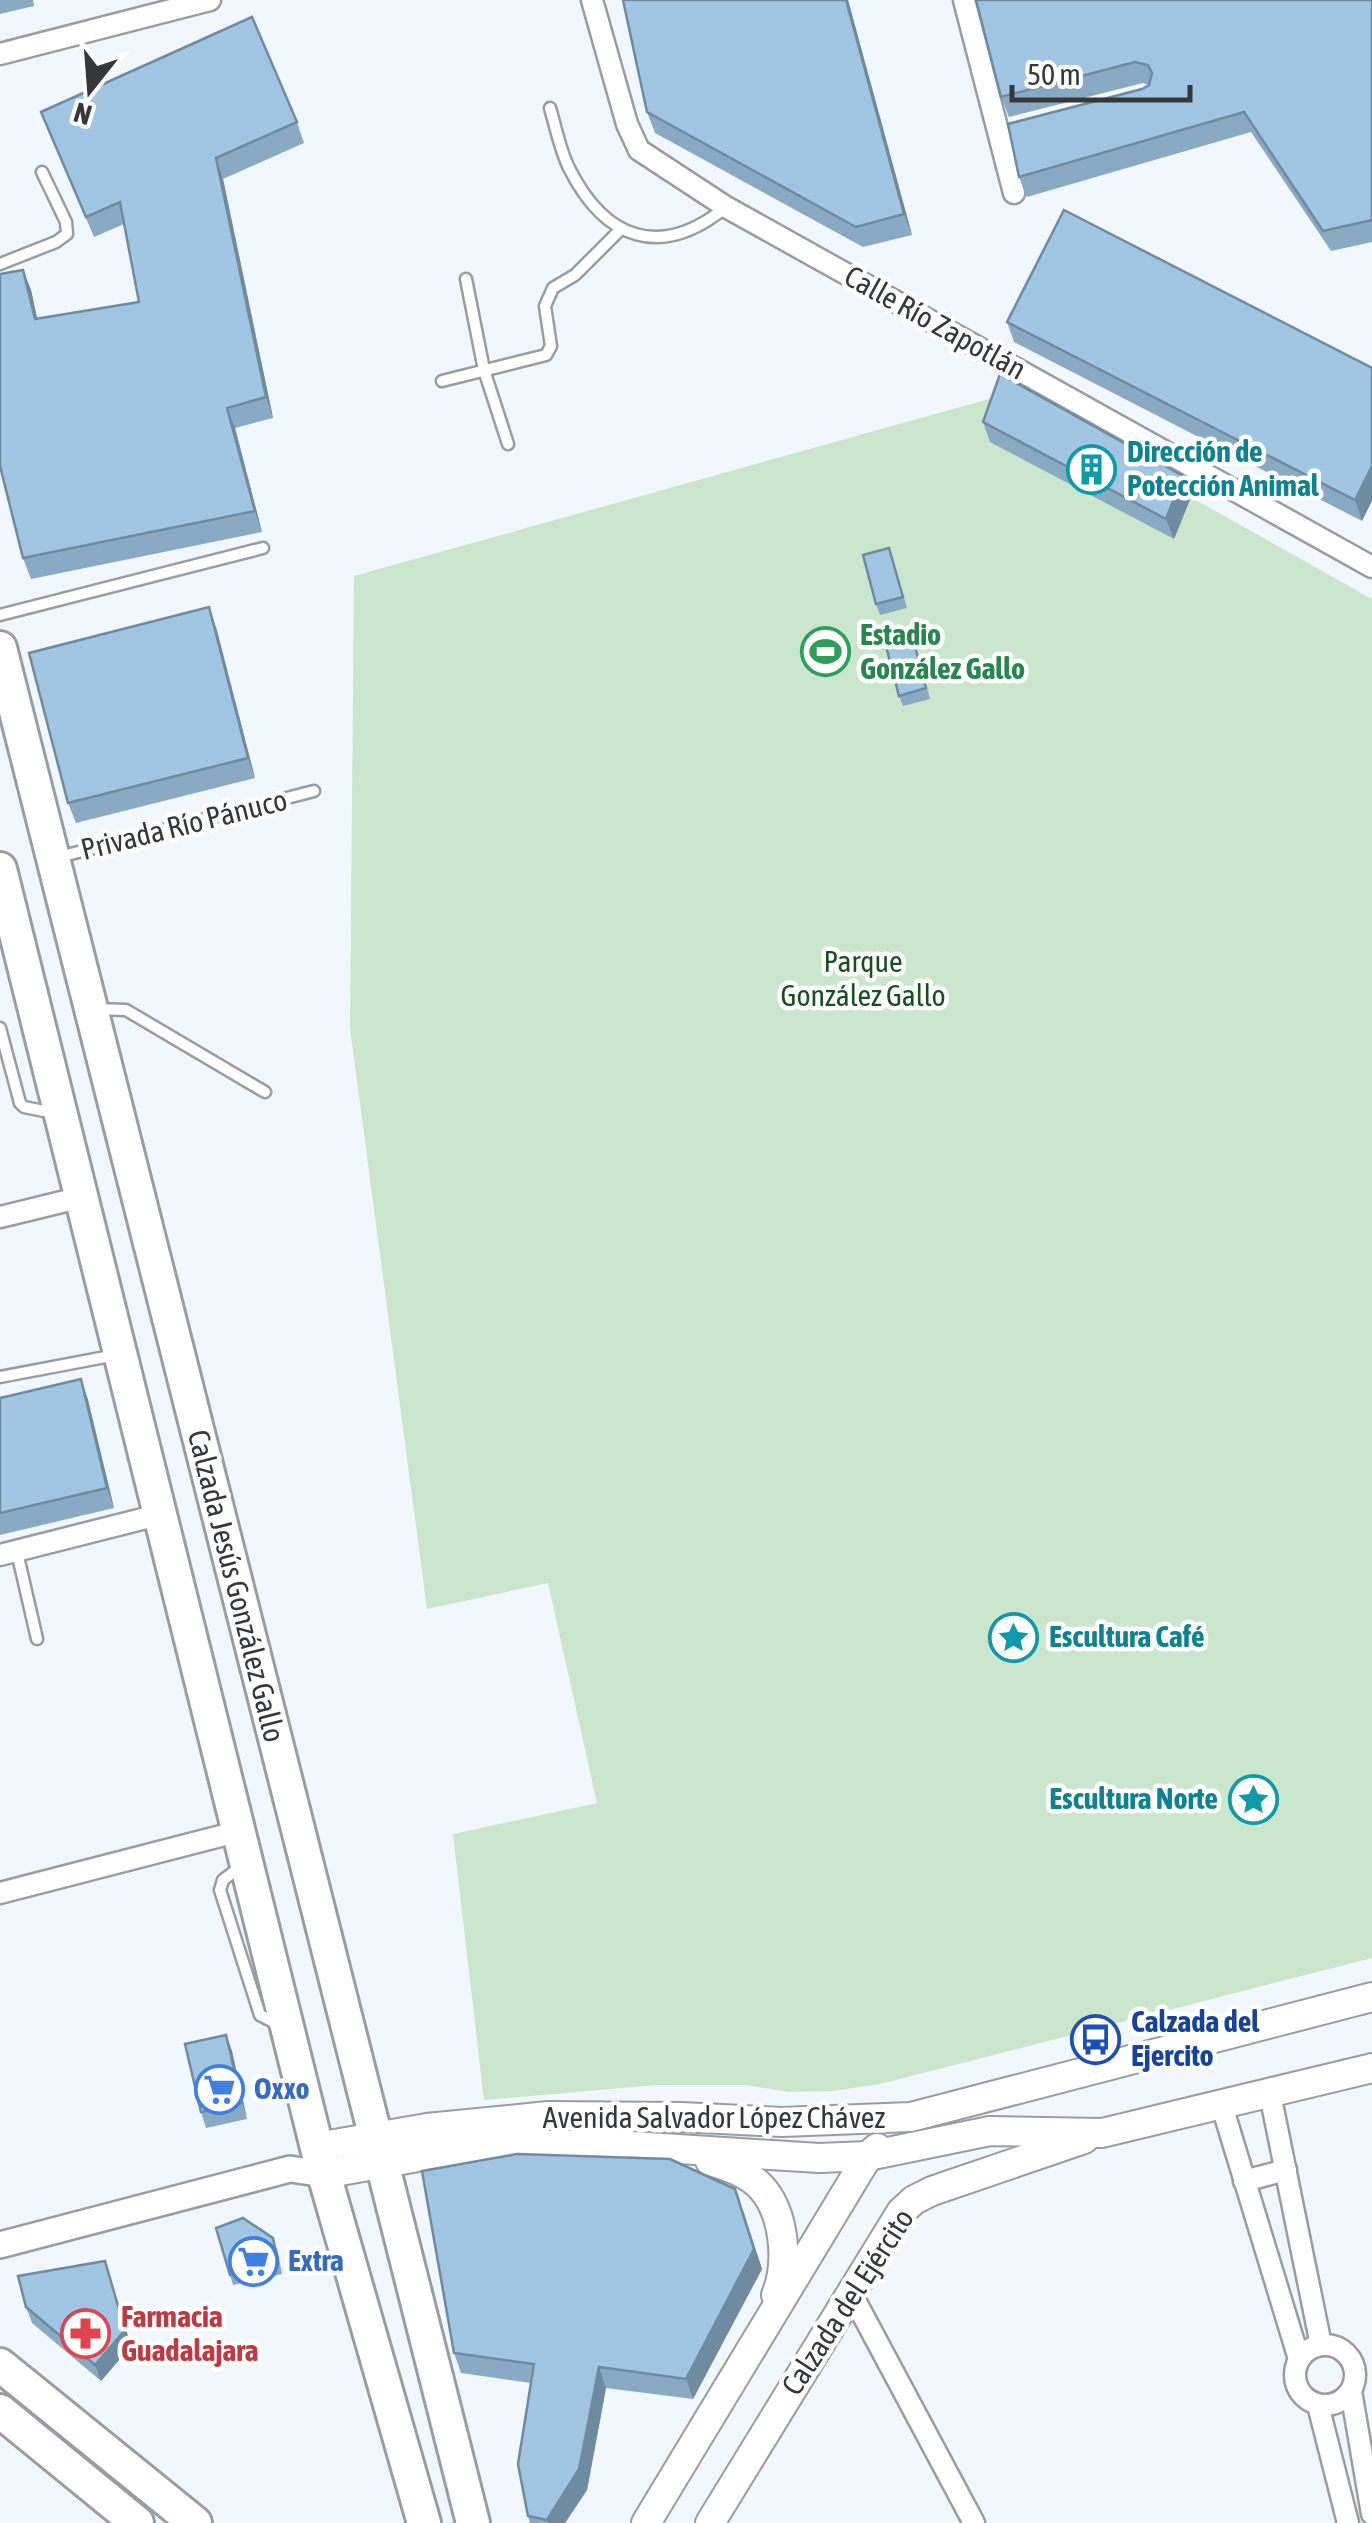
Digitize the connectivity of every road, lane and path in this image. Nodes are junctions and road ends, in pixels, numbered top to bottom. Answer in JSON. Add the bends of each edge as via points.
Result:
{"nodes":[{"id":1,"x":210,"y":0,"type":"edge"},
{"id":2,"x":592,"y":0,"type":"edge"},
{"id":3,"x":964,"y":0,"type":"edge"},
{"id":4,"x":182,"y":4,"type":"edge"},
{"id":5,"x":0,"y":54,"type":"edge"},
{"id":6,"x":550,"y":108,"type":"dead end"},
{"id":7,"x":42,"y":172,"type":"dead end"},
{"id":8,"x":1014,"y":194,"type":"edge"},
{"id":9,"x":726,"y":207,"type":"junction"},
{"id":10,"x":619,"y":231,"type":"junction"},
{"id":11,"x":0,"y":264,"type":"edge"},
{"id":12,"x":466,"y":279,"type":"dead end"},
{"id":13,"x":484,"y":370,"type":"junction"},
{"id":14,"x":442,"y":382,"type":"dead end"},
{"id":15,"x":508,"y":444,"type":"dead end"},
{"id":16,"x":263,"y":548,"type":"dead end"},
{"id":17,"x":1372,"y":567,"type":"edge"},
{"id":18,"x":0,"y":614,"type":"edge"},
{"id":19,"x":0,"y":648,"type":"edge"},
{"id":20,"x":314,"y":791,"type":"dead end"},
{"id":21,"x":53,"y":859,"type":"junction"},
{"id":22,"x":0,"y":870,"type":"edge"},
{"id":23,"x":7,"y":928,"type":"edge"},
{"id":24,"x":90,"y":1009,"type":"junction"},
{"id":25,"x":0,"y":1028,"type":"edge"},
{"id":26,"x":265,"y":1092,"type":"dead end"},
{"id":27,"x":62,"y":1114,"type":"junction"},
{"id":28,"x":82,"y":1196,"type":"junction"},
{"id":29,"x":0,"y":1216,"type":"edge"},
{"id":30,"x":122,"y":1353,"type":"junction"},
{"id":31,"x":0,"y":1377,"type":"edge"},
{"id":32,"x":162,"y":1514,"type":"junction"},
{"id":33,"x":8,"y":1553,"type":"edge"},
{"id":34,"x":37,"y":1639,"type":"dead end"},
{"id":35,"x":244,"y":1846,"type":"junction"},
{"id":36,"x":0,"y":1893,"type":"edge"},
{"id":37,"x":1372,"y":1997,"type":"edge"},
{"id":38,"x":1372,"y":2068,"type":"edge"},
{"id":39,"x":1270,"y":2094,"type":"junction"},
{"id":40,"x":1222,"y":2106,"type":"junction"},
{"id":41,"x":911,"y":2117,"type":"junction"},
{"id":42,"x":1102,"y":2133,"type":"junction"},
{"id":43,"x":378,"y":2149,"type":"junction"},
{"id":44,"x":665,"y":2150,"type":"junction"},
{"id":45,"x":868,"y":2156,"type":"junction"},
{"id":46,"x":321,"y":2161,"type":"junction"},
{"id":47,"x":1286,"y":2170,"type":"junction"},
{"id":48,"x":1244,"y":2181,"type":"junction"},
{"id":49,"x":0,"y":2244,"type":"edge"},
{"id":50,"x":850,"y":2291,"type":"junction"},
{"id":51,"x":1320,"y":2345,"type":"junction"},
{"id":52,"x":1299,"y":2359,"type":"junction"},
{"id":53,"x":745,"y":2362,"type":"junction"},
{"id":54,"x":0,"y":2365,"type":"edge"},
{"id":55,"x":1364,"y":2367,"type":"edge"},
{"id":56,"x":1351,"y":2392,"type":"junction"},
{"id":57,"x":1318,"y":2405,"type":"junction"},
{"id":58,"x":0,"y":2412,"type":"edge"},
{"id":59,"x":1372,"y":2514,"type":"edge"},
{"id":60,"x":123,"y":2518,"type":"edge"},
{"id":61,"x":195,"y":2523,"type":"edge"},
{"id":62,"x":424,"y":2523,"type":"edge"},
{"id":63,"x":474,"y":2523,"type":"edge"},
{"id":64,"x":646,"y":2523,"type":"edge"},
{"id":65,"x":710,"y":2523,"type":"edge"},
{"id":66,"x":974,"y":2523,"type":"edge"},
{"id":67,"x":1348,"y":2523,"type":"edge"}],
"edges":[{"from":1,"to":4,"type":"street"},
{"from":2,"to":9,"type":"street","name":"Calle Río Zapotlán","via":[[632,138]]},
{"from":3,"to":8,"type":"street","via":[[1008,132]]},
{"from":4,"to":5,"type":"street"},
{"from":6,"to":10,"type":"lane","via":[[566,164]]},
{"from":7,"to":11,"type":"lane","via":[[67,234]]},
{"from":9,"to":10,"type":"lane","via":[[674,236]]},
{"from":9,"to":17,"type":"street","name":"Calle Río Zapotlán"},
{"from":10,"to":13,"type":"lane","via":[[553,288],[545,306],[551,346],[546,355]]},
{"from":12,"to":13,"type":"lane"},
{"from":13,"to":14,"type":"lane"},
{"from":13,"to":15,"type":"lane"},
{"from":16,"to":18,"type":"lane"},
{"from":19,"to":21,"type":"main road","name":"Calzada Jesús González Gallo"},
{"from":20,"to":21,"type":"lane","name":"Privada Río Pánuco"},
{"from":21,"to":24,"type":"main road","name":"Calzada Jesús González Gallo"},
{"from":22,"to":23,"type":"main road","name":"Calzada Jesús González Gallo"},
{"from":23,"to":27,"type":"main road","name":"Calzada Jesús González Gallo"},
{"from":24,"to":26,"type":"lane","via":[[126,1010]]},
{"from":24,"to":43,"type":"main road","name":"Calzada Jesús González Gallo"},
{"from":25,"to":27,"type":"lane","via":[[20,1102]]},
{"from":27,"to":28,"type":"main road","name":"Calzada Jesús González Gallo"},
{"from":28,"to":29,"type":"street"},
{"from":28,"to":30,"type":"main road","name":"Calzada Jesús González Gallo"},
{"from":30,"to":31,"type":"lane"},
{"from":30,"to":32,"type":"main road","name":"Calzada Jesús González Gallo"},
{"from":32,"to":33,"type":"street"},
{"from":32,"to":35,"type":"main road","name":"Calzada Jesús González Gallo"},
{"from":33,"to":34,"type":"lane"},
{"from":35,"to":36,"type":"street"},
{"from":35,"to":46,"type":"main road","name":"Calzada Jesús González Gallo"},
{"from":37,"to":41,"type":"main road","name":"Avenida Salvador López Chávez"},
{"from":38,"to":39,"type":"main road","name":"Avenida Salvador López Chávez"},
{"from":39,"to":40,"type":"main road","name":"Avenida Salvador López Chávez"},
{"from":39,"to":47,"type":"street"},
{"from":40,"to":42,"type":"main road","name":"Avenida Salvador López Chávez"},
{"from":40,"to":48,"type":"street"},
{"from":41,"to":43,"type":"main road","name":"Avenida Salvador López Chávez","via":[[782,2122],[548,2116]]},
{"from":41,"to":45,"type":"main road","name":"Calzada del Ejército"},
{"from":42,"to":45,"type":"main road","name":"Avenida Salvador López Chávez","via":[[990,2131]]},
{"from":42,"to":50,"type":"main road","name":"Calzada del Ejército","via":[[914,2200]]},
{"from":43,"to":44,"type":"main road","name":"Avenida Salvador López Chávez"},
{"from":43,"to":46,"type":"main road","name":"Avenida Salvador López Chávez"},
{"from":43,"to":63,"type":"main road","name":"Calzada Jesús González Gallo"},
{"from":44,"to":45,"type":"main road","name":"Avenida Salvador López Chávez"},
{"from":44,"to":53,"type":"main road","via":[[746,2175],[763,2188],[774,2210],[783,2245],[779,2289]]},
{"from":45,"to":53,"type":"main road","name":"Calzada del Ejército"},
{"from":46,"to":49,"type":"street","name":"Avenida Salvador López Chávez"},
{"from":46,"to":62,"type":"main road","name":"Calzada Jesús González Gallo"},
{"from":47,"to":48,"type":"street"},
{"from":47,"to":51,"type":"street"},
{"from":48,"to":52,"type":"street"},
{"from":50,"to":65,"type":"main road","name":"Calzada del Ejército"},
{"from":50,"to":66,"type":"street"},
{"from":51,"to":52,"type":"street"},
{"from":51,"to":55,"type":"street","via":[[1336,2347]]},
{"from":52,"to":57,"type":"street","via":[[1297,2386]]},
{"from":53,"to":64,"type":"main road","name":"Calzada del Ejército"},
{"from":54,"to":61,"type":"main road"},
{"from":55,"to":56,"type":"street"},
{"from":56,"to":57,"type":"street"},
{"from":56,"to":59,"type":"street"},
{"from":57,"to":67,"type":"street"},
{"from":58,"to":60,"type":"main road"}]}
